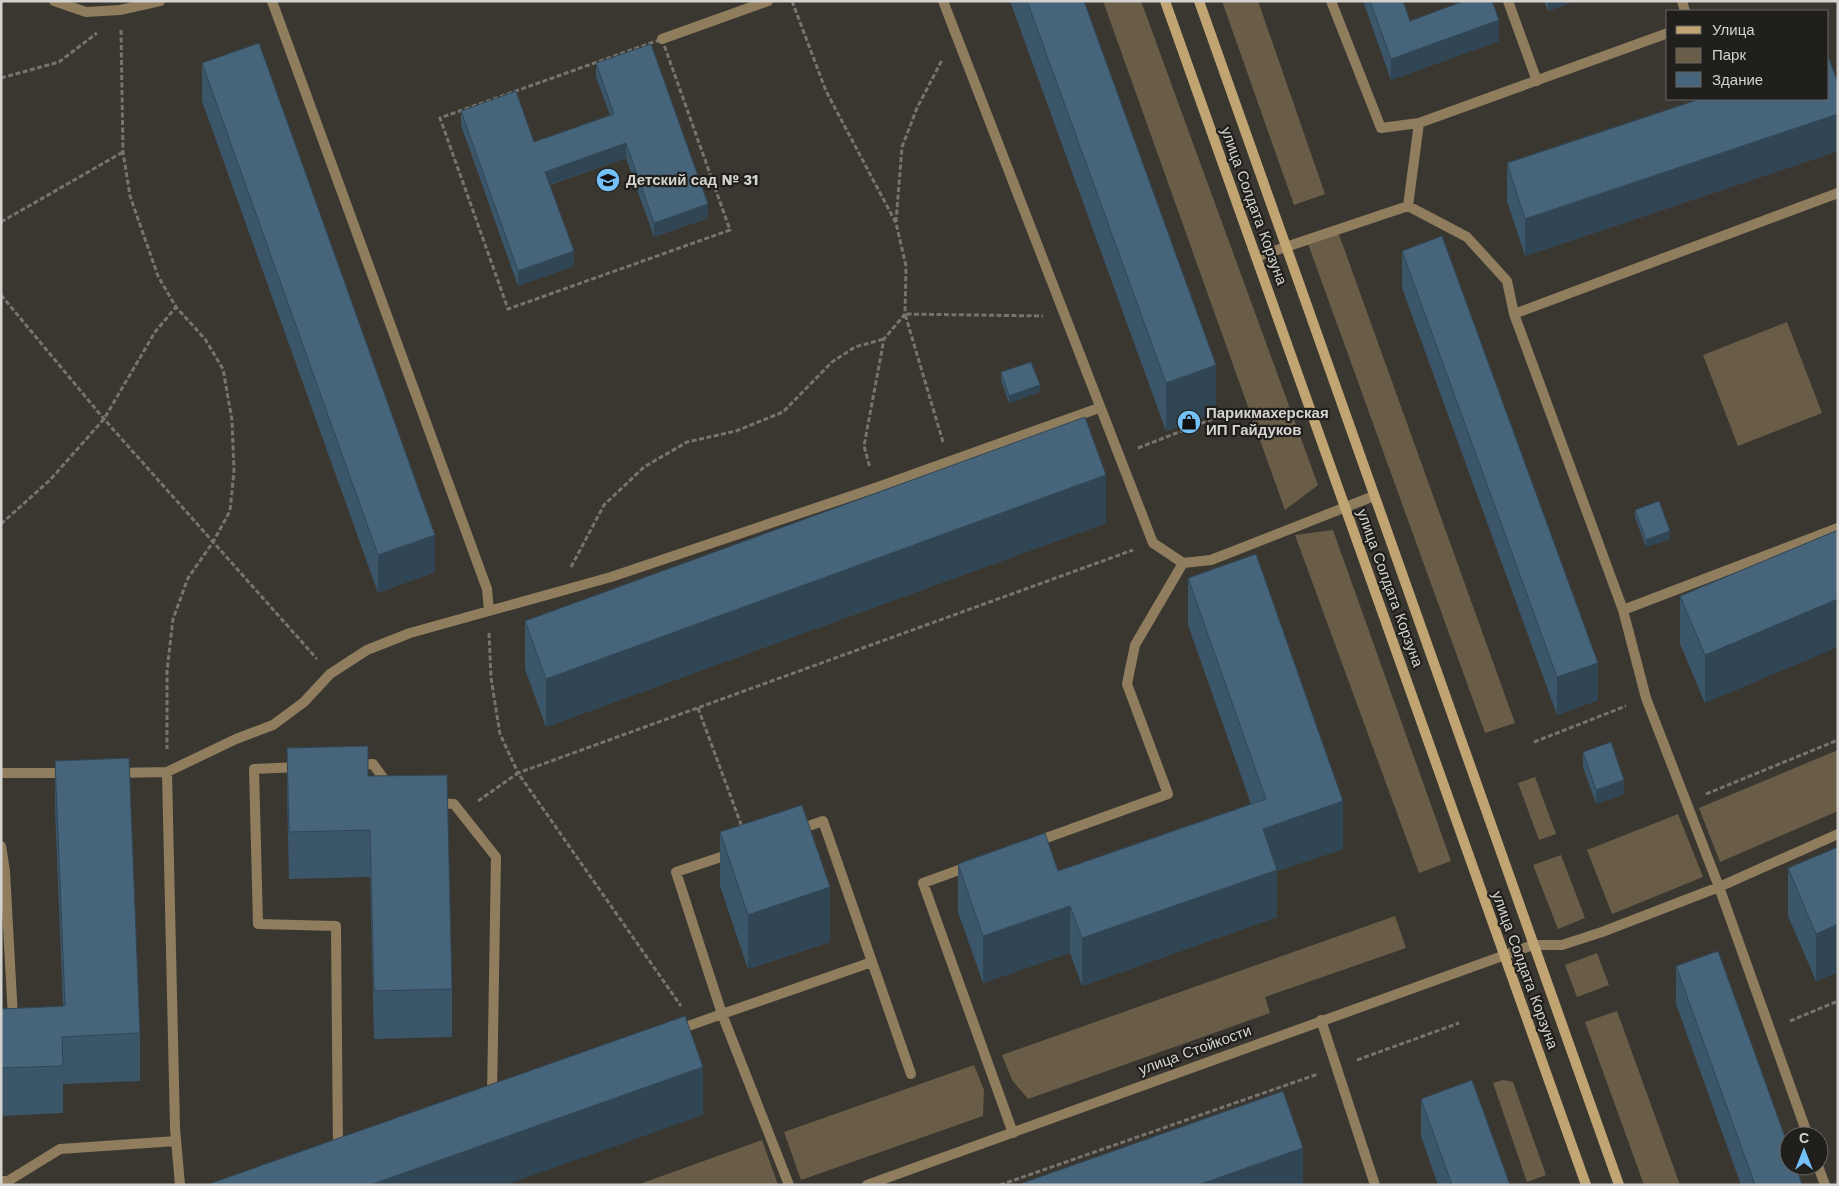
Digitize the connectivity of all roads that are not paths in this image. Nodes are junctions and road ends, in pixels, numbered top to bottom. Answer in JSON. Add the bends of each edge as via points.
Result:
{"nodes":[{"id":1,"x":54,"y":1,"type":"edge"},
{"id":2,"x":160,"y":1,"type":"edge"},
{"id":3,"x":272,"y":1,"type":"edge"},
{"id":4,"x":768,"y":1,"type":"edge"},
{"id":5,"x":943,"y":1,"type":"edge"},
{"id":6,"x":1165,"y":1,"type":"edge"},
{"id":7,"x":1199,"y":1,"type":"edge"},
{"id":8,"x":1331,"y":1,"type":"edge"},
{"id":9,"x":1508,"y":1,"type":"edge"},
{"id":10,"x":1666,"y":35,"type":"edge"},
{"id":11,"x":662,"y":39,"type":"road end"},
{"id":12,"x":1536,"y":81,"type":"junction"},
{"id":13,"x":1419,"y":123,"type":"junction"},
{"id":14,"x":1838,"y":193,"type":"edge"},
{"id":15,"x":1408,"y":206,"type":"junction"},
{"id":16,"x":1286,"y":247,"type":"junction"},
{"id":17,"x":1256,"y":257,"type":"junction"},
{"id":18,"x":1514,"y":314,"type":"junction"},
{"id":19,"x":1099,"y":408,"type":"junction"},
{"id":20,"x":1374,"y":496,"type":"junction"},
{"id":21,"x":1345,"y":508,"type":"junction"},
{"id":22,"x":1838,"y":528,"type":"edge"},
{"id":23,"x":1183,"y":562,"type":"junction"},
{"id":24,"x":1623,"y":610,"type":"junction"},
{"id":25,"x":489,"y":611,"type":"junction"},
{"id":26,"x":345,"y":765,"type":"edge"},
{"id":27,"x":309,"y":767,"type":"edge"},
{"id":28,"x":167,"y":772,"type":"junction"},
{"id":29,"x":1,"y":773,"type":"edge"},
{"id":30,"x":79,"y":773,"type":"edge"},
{"id":31,"x":108,"y":773,"type":"edge"},
{"id":32,"x":395,"y":794,"type":"edge"},
{"id":33,"x":427,"y":803,"type":"edge"},
{"id":34,"x":786,"y":834,"type":"edge"},
{"id":35,"x":1838,"y":834,"type":"edge"},
{"id":36,"x":1,"y":846,"type":"edge"},
{"id":37,"x":749,"y":847,"type":"edge"},
{"id":38,"x":1023,"y":847,"type":"edge"},
{"id":39,"x":978,"y":863,"type":"edge"},
{"id":40,"x":1719,"y":887,"type":"junction"},
{"id":41,"x":1533,"y":945,"type":"junction"},
{"id":42,"x":1504,"y":955,"type":"junction"},
{"id":43,"x":872,"y":962,"type":"junction"},
{"id":44,"x":722,"y":1014,"type":"junction"},
{"id":45,"x":1,"y":1018,"type":"edge"},
{"id":46,"x":1321,"y":1020,"type":"junction"},
{"id":47,"x":666,"y":1034,"type":"edge"},
{"id":48,"x":911,"y":1074,"type":"dead end"},
{"id":49,"x":492,"y":1096,"type":"edge"},
{"id":50,"x":1804,"y":1126,"type":"edge"},
{"id":51,"x":1013,"y":1133,"type":"junction"},
{"id":52,"x":176,"y":1141,"type":"junction"},
{"id":53,"x":338,"y":1150,"type":"edge"},
{"id":54,"x":1,"y":1181,"type":"edge"},
{"id":55,"x":180,"y":1185,"type":"edge"},
{"id":56,"x":788,"y":1185,"type":"edge"},
{"id":57,"x":867,"y":1185,"type":"edge"},
{"id":58,"x":1375,"y":1185,"type":"edge"},
{"id":59,"x":1586,"y":1185,"type":"edge"},
{"id":60,"x":1619,"y":1185,"type":"edge"}],
"edges":[{"from":1,"to":2,"type":"street","via":[[86,12],[120,10]]},
{"from":3,"to":25,"type":"street","via":[[487,589]]},
{"from":4,"to":11,"type":"street"},
{"from":5,"to":19,"type":"street"},
{"from":6,"to":17,"type":"street","name":"улица Солдата Корзуна"},
{"from":7,"to":16,"type":"street","name":"улица Солдата Корзуна"},
{"from":8,"to":13,"type":"street","via":[[1381,128]]},
{"from":9,"to":12,"type":"street"},
{"from":10,"to":12,"type":"street"},
{"from":12,"to":13,"type":"street"},
{"from":13,"to":15,"type":"street"},
{"from":14,"to":18,"type":"street"},
{"from":15,"to":16,"type":"street"},
{"from":15,"to":18,"type":"street","via":[[1467,237],[1507,281]]},
{"from":16,"to":17,"type":"street"},
{"from":16,"to":20,"type":"street","name":"улица Солдата Корзуна"},
{"from":17,"to":21,"type":"street","name":"улица Солдата Корзуна"},
{"from":18,"to":24,"type":"street"},
{"from":19,"to":23,"type":"street","via":[[1153,543]]},
{"from":19,"to":25,"type":"street","via":[[611,577]]},
{"from":20,"to":21,"type":"street"},
{"from":20,"to":41,"type":"street","name":"улица Солдата Корзуна"},
{"from":21,"to":23,"type":"street","via":[[1211,560]]},
{"from":21,"to":42,"type":"street","name":"улица Солдата Корзуна"},
{"from":22,"to":24,"type":"street"},
{"from":23,"to":38,"type":"street","via":[[1135,645],[1127,684],[1168,794]]},
{"from":24,"to":40,"type":"street","via":[[1646,698]]},
{"from":25,"to":28,"type":"street","via":[[410,633],[367,650],[330,674],[304,702],[273,725]]},
{"from":26,"to":32,"type":"street","via":[[373,764]]},
{"from":27,"to":53,"type":"street","via":[[254,769],[258,924],[336,926]]},
{"from":28,"to":31,"type":"street"},
{"from":28,"to":52,"type":"street"},
{"from":29,"to":30,"type":"street"},
{"from":33,"to":49,"type":"street","via":[[454,804],[496,857]]},
{"from":34,"to":43,"type":"street","via":[[823,821]]},
{"from":35,"to":40,"type":"street"},
{"from":36,"to":45,"type":"street","via":[[13,1018]]},
{"from":37,"to":44,"type":"street","via":[[676,872]]},
{"from":39,"to":51,"type":"street","via":[[923,883]]},
{"from":40,"to":41,"type":"street","via":[[1562,946]]},
{"from":40,"to":50,"type":"street"},
{"from":41,"to":42,"type":"street","name":"улица Стойкости"},
{"from":41,"to":60,"type":"street","name":"улица Солдата Корзуна"},
{"from":42,"to":46,"type":"street","name":"улица Стойкости"},
{"from":42,"to":59,"type":"street","name":"улица Солдата Корзуна"},
{"from":43,"to":44,"type":"street"},
{"from":43,"to":48,"type":"street"},
{"from":44,"to":47,"type":"street"},
{"from":44,"to":56,"type":"street"},
{"from":46,"to":51,"type":"street","name":"улица Стойкости"},
{"from":46,"to":58,"type":"street"},
{"from":51,"to":57,"type":"street","name":"улица Стойкости"},
{"from":52,"to":54,"type":"street","via":[[60,1149],[8,1181]]},
{"from":52,"to":55,"type":"street"}]}
